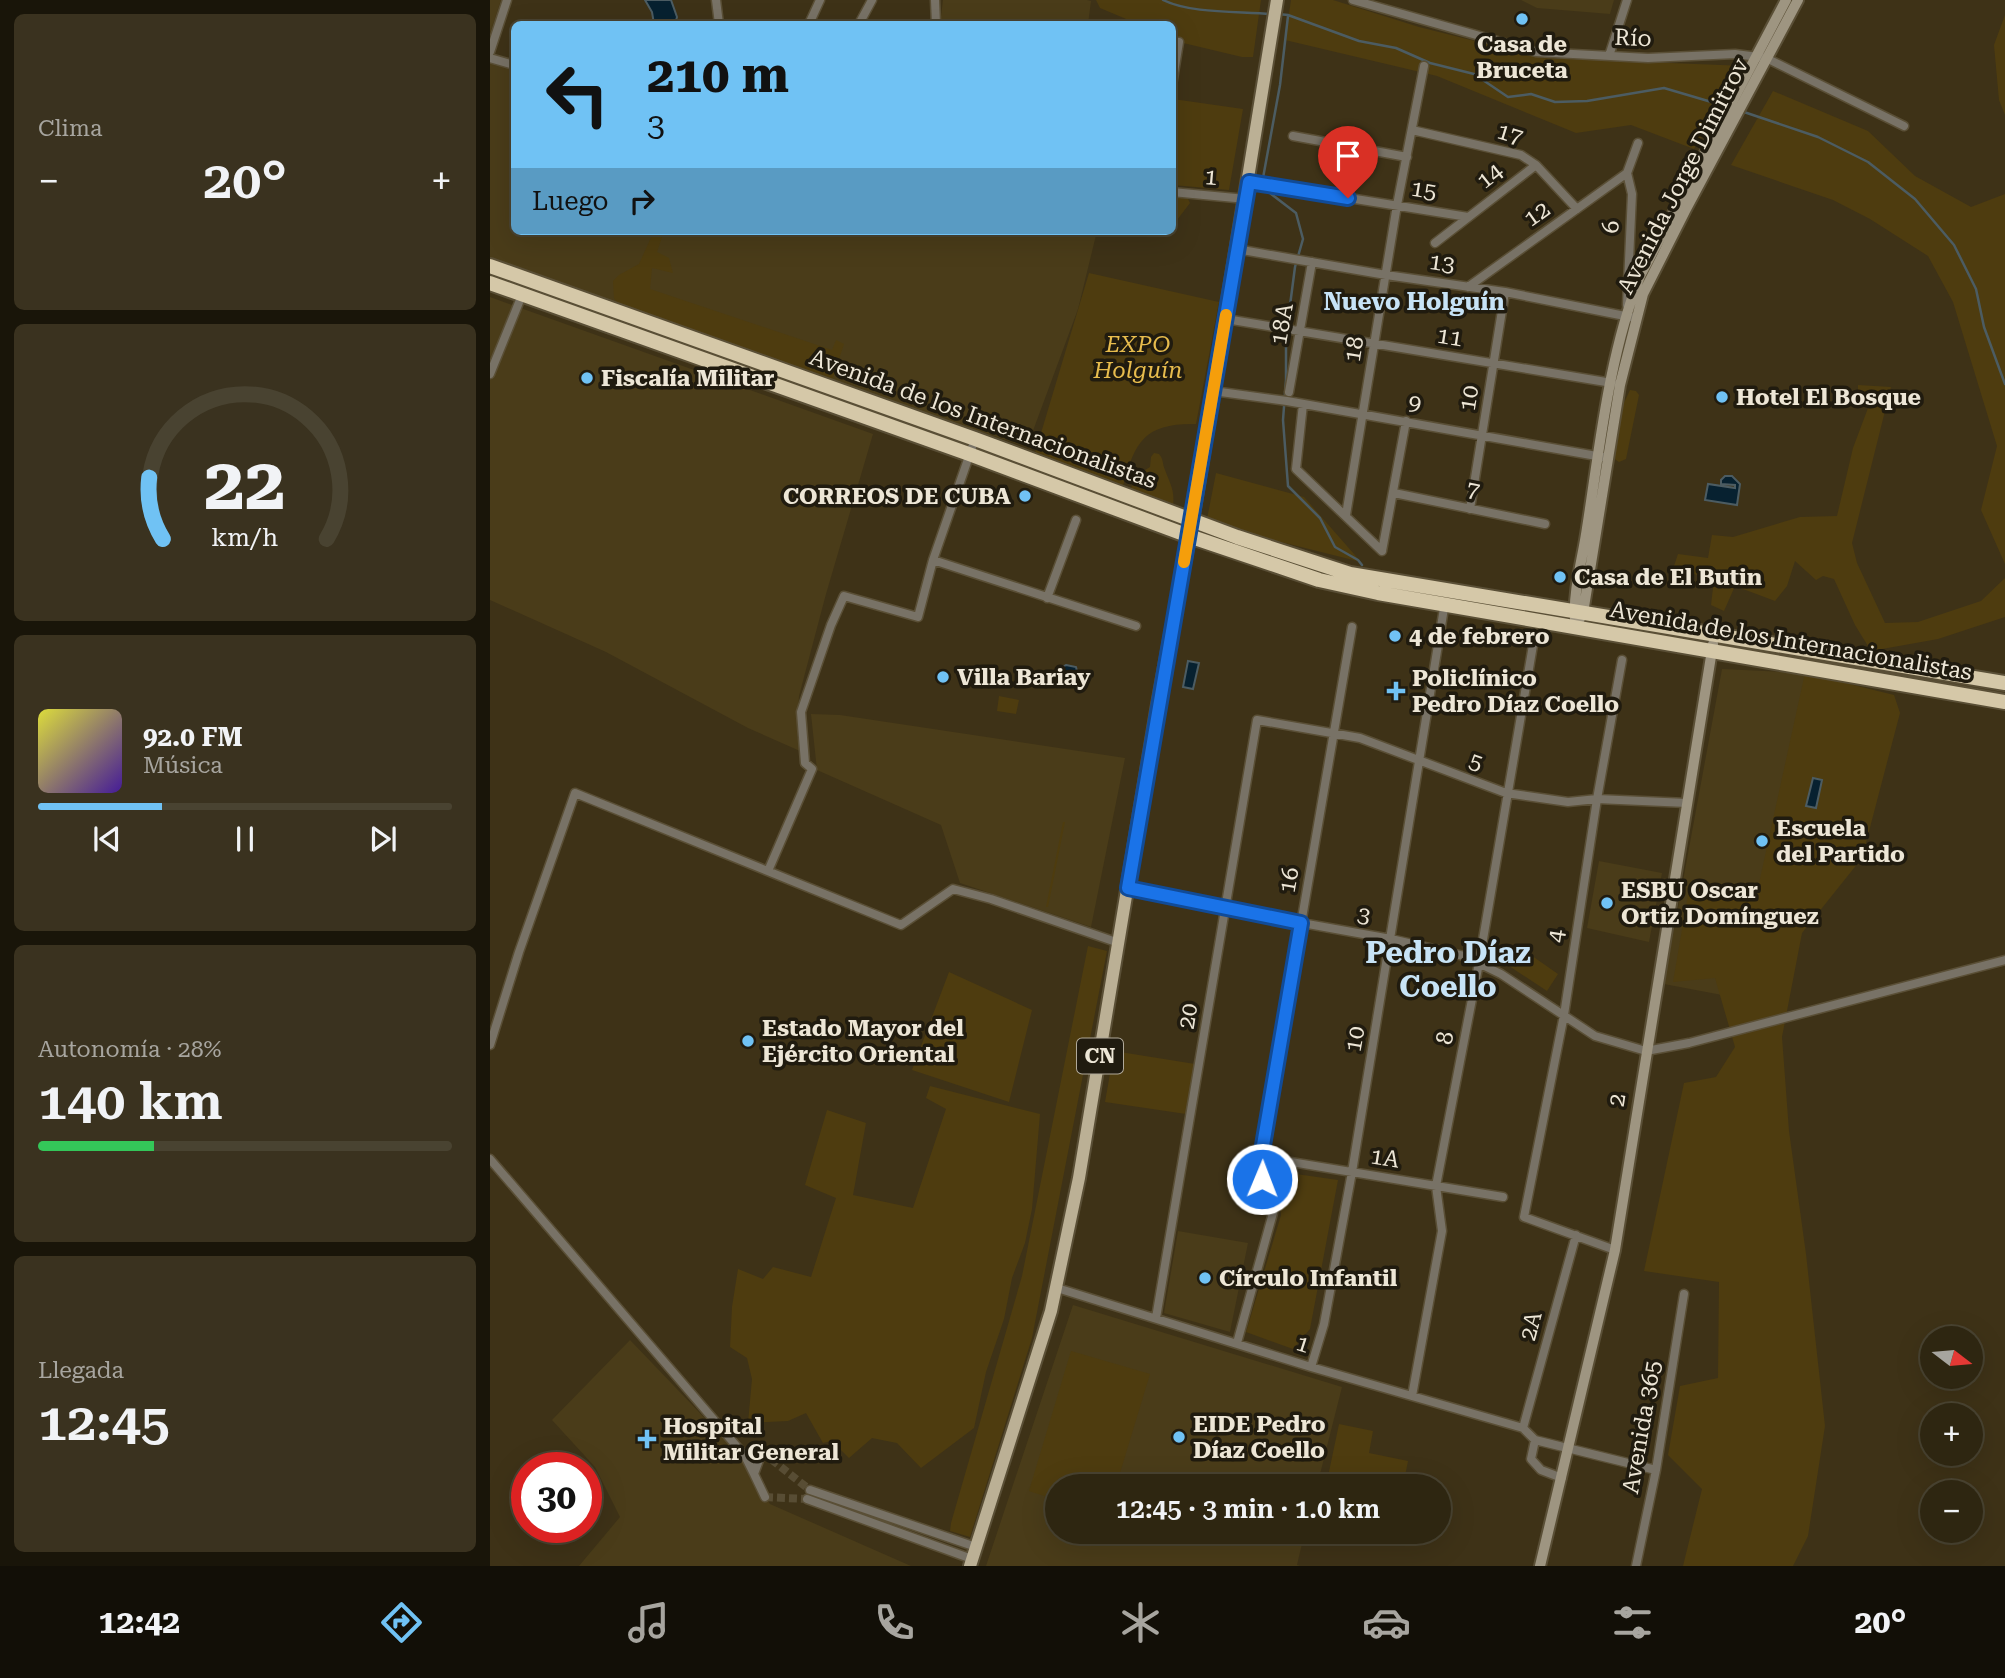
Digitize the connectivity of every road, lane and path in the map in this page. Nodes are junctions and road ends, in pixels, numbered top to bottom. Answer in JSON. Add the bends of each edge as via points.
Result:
{"nodes":[{"id":1,"x":507,"y":0,"type":"edge"},
{"id":2,"x":716,"y":0,"type":"edge"},
{"id":3,"x":820,"y":0,"type":"edge"},
{"id":4,"x":872,"y":0,"type":"edge"},
{"id":5,"x":935,"y":0,"type":"edge"},
{"id":6,"x":1354,"y":0,"type":"edge"},
{"id":7,"x":1627,"y":0,"type":"edge"},
{"id":8,"x":1786,"y":0,"type":"edge"},
{"id":9,"x":1798,"y":0,"type":"edge"},
{"id":10,"x":1277,"y":1,"type":"edge"},
{"id":11,"x":718,"y":21,"type":"edge"},
{"id":12,"x":810,"y":21,"type":"edge"},
{"id":13,"x":861,"y":21,"type":"edge"},
{"id":14,"x":936,"y":21,"type":"edge"},
{"id":15,"x":1179,"y":42,"type":"dead end"},
{"id":16,"x":490,"y":52,"type":"edge"},
{"id":17,"x":1609,"y":56,"type":"junction"},
{"id":18,"x":1762,"y":57,"type":"junction"},
{"id":19,"x":490,"y":58,"type":"edge"},
{"id":20,"x":1176,"y":60,"type":"edge"},
{"id":21,"x":511,"y":64,"type":"edge"},
{"id":22,"x":1424,"y":66,"type":"dead end"},
{"id":23,"x":1904,"y":125,"type":"dead end"},
{"id":24,"x":1412,"y":131,"type":"junction"},
{"id":25,"x":1293,"y":136,"type":"dead end"},
{"id":26,"x":1638,"y":143,"type":"dead end"},
{"id":27,"x":1407,"y":157,"type":"junction"},
{"id":28,"x":1536,"y":165,"type":"junction"},
{"id":29,"x":1627,"y":173,"type":"junction"},
{"id":30,"x":1249,"y":182,"type":"junction"},
{"id":31,"x":1176,"y":192,"type":"edge"},
{"id":32,"x":1246,"y":199,"type":"junction"},
{"id":33,"x":1398,"y":205,"type":"junction"},
{"id":34,"x":1577,"y":209,"type":"junction"},
{"id":35,"x":1468,"y":217,"type":"junction"},
{"id":36,"x":1435,"y":243,"type":"dead end"},
{"id":37,"x":1242,"y":250,"type":"dead end"},
{"id":38,"x":1312,"y":262,"type":"junction"},
{"id":39,"x":490,"y":266,"type":"edge"},
{"id":40,"x":1386,"y":275,"type":"junction"},
{"id":41,"x":490,"y":284,"type":"edge"},
{"id":42,"x":1468,"y":286,"type":"junction"},
{"id":43,"x":1505,"y":292,"type":"junction"},
{"id":44,"x":522,"y":295,"type":"junction"},
{"id":45,"x":1631,"y":317,"type":"junction"},
{"id":46,"x":1232,"y":320,"type":"dead end"},
{"id":47,"x":1300,"y":332,"type":"junction"},
{"id":48,"x":1374,"y":344,"type":"junction"},
{"id":49,"x":1494,"y":363,"type":"junction"},
{"id":50,"x":490,"y":374,"type":"edge"},
{"id":51,"x":1615,"y":384,"type":"junction"},
{"id":52,"x":1213,"y":390,"type":"junction"},
{"id":53,"x":1289,"y":392,"type":"dead end"},
{"id":54,"x":1303,"y":404,"type":"junction"},
{"id":55,"x":1363,"y":414,"type":"junction"},
{"id":56,"x":1406,"y":421,"type":"junction"},
{"id":57,"x":1482,"y":436,"type":"junction"},
{"id":58,"x":975,"y":439,"type":"junction"},
{"id":59,"x":969,"y":454,"type":"junction"},
{"id":60,"x":1603,"y":457,"type":"junction"},
{"id":61,"x":1394,"y":493,"type":"junction"},
{"id":62,"x":1470,"y":509,"type":"junction"},
{"id":63,"x":1346,"y":515,"type":"junction"},
{"id":64,"x":1076,"y":520,"type":"dead end"},
{"id":65,"x":1192,"y":520,"type":"junction"},
{"id":66,"x":1545,"y":524,"type":"dead end"},
{"id":67,"x":1189,"y":536,"type":"junction"},
{"id":68,"x":933,"y":560,"type":"junction"},
{"id":69,"x":1446,"y":597,"type":"junction"},
{"id":70,"x":1047,"y":598,"type":"junction"},
{"id":71,"x":1579,"y":612,"type":"junction"},
{"id":72,"x":1136,"y":626,"type":"dead end"},
{"id":73,"x":1352,"y":627,"type":"dead end"},
{"id":74,"x":1575,"y":627,"type":"junction"},
{"id":75,"x":1714,"y":635,"type":"junction"},
{"id":76,"x":1533,"y":645,"type":"dead end"},
{"id":77,"x":1711,"y":652,"type":"junction"},
{"id":78,"x":1622,"y":660,"type":"dead end"},
{"id":79,"x":2005,"y":683,"type":"edge"},
{"id":80,"x":2005,"y":702,"type":"edge"},
{"id":81,"x":1257,"y":720,"type":"joint"},
{"id":82,"x":1334,"y":733,"type":"junction"},
{"id":83,"x":1420,"y":761,"type":"junction"},
{"id":84,"x":1506,"y":793,"type":"junction"},
{"id":85,"x":1597,"y":799,"type":"junction"},
{"id":86,"x":1687,"y":803,"type":"junction"},
{"id":87,"x":768,"y":871,"type":"junction"},
{"id":88,"x":1128,"y":888,"type":"junction"},
{"id":89,"x":1224,"y":909,"type":"junction"},
{"id":90,"x":1301,"y":923,"type":"junction"},
{"id":91,"x":1391,"y":939,"type":"junction"},
{"id":92,"x":1119,"y":943,"type":"junction"},
{"id":93,"x":2005,"y":960,"type":"edge"},
{"id":94,"x":1479,"y":964,"type":"junction"},
{"id":95,"x":1563,"y":1015,"type":"junction"},
{"id":96,"x":490,"y":1045,"type":"edge"},
{"id":97,"x":1646,"y":1051,"type":"junction"},
{"id":98,"x":1261,"y":1157,"type":"junction"},
{"id":99,"x":490,"y":1159,"type":"edge"},
{"id":100,"x":1352,"y":1172,"type":"junction"},
{"id":101,"x":1436,"y":1186,"type":"junction"},
{"id":102,"x":1503,"y":1197,"type":"dead end"},
{"id":103,"x":1576,"y":1235,"type":"junction"},
{"id":104,"x":1615,"y":1250,"type":"junction"},
{"id":105,"x":1057,"y":1288,"type":"junction"},
{"id":106,"x":1684,"y":1294,"type":"dead end"},
{"id":107,"x":1156,"y":1318,"type":"junction"},
{"id":108,"x":1237,"y":1343,"type":"junction"},
{"id":109,"x":1311,"y":1367,"type":"junction"},
{"id":110,"x":1412,"y":1396,"type":"junction"},
{"id":111,"x":1523,"y":1428,"type":"junction"},
{"id":112,"x":1535,"y":1440,"type":"junction"},
{"id":113,"x":1569,"y":1449,"type":"junction"},
{"id":114,"x":762,"y":1452,"type":"dead end"},
{"id":115,"x":1656,"y":1470,"type":"junction"},
{"id":116,"x":754,"y":1474,"type":"junction"},
{"id":117,"x":1562,"y":1478,"type":"junction"},
{"id":118,"x":810,"y":1490,"type":"tunnel mouth"},
{"id":119,"x":765,"y":1497,"type":"dead end"},
{"id":120,"x":807,"y":1499,"type":"tunnel mouth"},
{"id":121,"x":973,"y":1557,"type":"edge"},
{"id":122,"x":1540,"y":1566,"type":"edge"},
{"id":123,"x":1636,"y":1566,"type":"edge"}],
"edges":[{"from":1,"to":16,"type":"street"},
{"from":2,"to":11,"type":"street"},
{"from":3,"to":12,"type":"street"},
{"from":4,"to":13,"type":"street"},
{"from":5,"to":14,"type":"street"},
{"from":6,"to":17,"type":"street","name":"Río","via":[[1536,52]]},
{"from":7,"to":17,"type":"street"},
{"from":8,"to":18,"type":"street","name":"Avenida Jorge Dimitrov"},
{"from":9,"to":18,"type":"street","name":"Avenida Jorge Dimitrov"},
{"from":10,"to":30,"type":"main road","number":"CN"},
{"from":15,"to":20,"type":"street"},
{"from":17,"to":18,"type":"street","name":"Río"},
{"from":18,"to":23,"type":"street","name":"Río"},
{"from":18,"to":45,"type":"street","name":"Avenida Jorge Dimitrov","via":[[1640,276]]},
{"from":19,"to":21,"type":"street"},
{"from":22,"to":24,"type":"street","name":"18"},
{"from":24,"to":27,"type":"street","name":"18"},
{"from":24,"to":28,"type":"street","name":"17","via":[[1517,153]]},
{"from":25,"to":27,"type":"street"},
{"from":26,"to":29,"type":"street","name":"6"},
{"from":27,"to":33,"type":"street","name":"18"},
{"from":28,"to":34,"type":"street","name":"17"},
{"from":28,"to":35,"type":"street","name":"14"},
{"from":29,"to":34,"type":"street","name":"12"},
{"from":29,"to":45,"type":"street","name":"6","via":[[1632,194]]},
{"from":30,"to":32,"type":"main road","number":"CN"},
{"from":30,"to":33,"type":"street","name":"15"},
{"from":31,"to":32,"type":"street","name":"1"},
{"from":32,"to":52,"type":"main road","number":"CN"},
{"from":33,"to":35,"type":"street","name":"15"},
{"from":33,"to":40,"type":"street","name":"18"},
{"from":34,"to":42,"type":"street","name":"12"},
{"from":35,"to":36,"type":"street","name":"14"},
{"from":37,"to":38,"type":"street","name":"13"},
{"from":38,"to":40,"type":"street","name":"13"},
{"from":38,"to":47,"type":"street","name":"18A"},
{"from":39,"to":58,"type":"highway","name":"Avenida de los Internacionalistas"},
{"from":40,"to":42,"type":"street","name":"13"},
{"from":40,"to":48,"type":"street","name":"18"},
{"from":41,"to":44,"type":"highway","name":"Avenida de los Internacionalistas"},
{"from":42,"to":43,"type":"street","name":"13"},
{"from":43,"to":45,"type":"street","name":"13"},
{"from":43,"to":49,"type":"street","name":"10"},
{"from":44,"to":50,"type":"street"},
{"from":44,"to":59,"type":"highway","name":"Avenida de los Internacionalistas"},
{"from":45,"to":51,"type":"street","name":"Avenida Jorge Dimitrov"},
{"from":46,"to":47,"type":"street","name":"11"},
{"from":47,"to":48,"type":"street","name":"11"},
{"from":47,"to":53,"type":"street","name":"18A"},
{"from":48,"to":49,"type":"street","name":"11"},
{"from":48,"to":55,"type":"street","name":"18"},
{"from":49,"to":51,"type":"street","name":"11"},
{"from":49,"to":57,"type":"street","name":"10"},
{"from":51,"to":60,"type":"street","name":"Avenida Jorge Dimitrov"},
{"from":52,"to":54,"type":"street","name":"9"},
{"from":52,"to":65,"type":"main road","number":"CN"},
{"from":54,"to":55,"type":"street","name":"9"},
{"from":54,"to":63,"type":"street","via":[[1295,467]]},
{"from":55,"to":56,"type":"street","name":"9"},
{"from":55,"to":63,"type":"street","name":"18"},
{"from":56,"to":57,"type":"street","name":"9"},
{"from":56,"to":61,"type":"street"},
{"from":57,"to":60,"type":"street","name":"9"},
{"from":57,"to":62,"type":"street","name":"10"},
{"from":58,"to":59,"type":"street"},
{"from":58,"to":65,"type":"highway","name":"Avenida de los Internacionalistas"},
{"from":59,"to":67,"type":"highway","name":"Avenida de los Internacionalistas"},
{"from":59,"to":68,"type":"street"},
{"from":60,"to":71,"type":"street","name":"Avenida Jorge Dimitrov"},
{"from":61,"to":62,"type":"street","name":"7"},
{"from":61,"to":63,"type":"street","via":[[1382,551]]},
{"from":62,"to":66,"type":"street","name":"7"},
{"from":64,"to":70,"type":"street"},
{"from":65,"to":67,"type":"main road","number":"CN"},
{"from":65,"to":69,"type":"highway","name":"Avenida de los Internacionalistas","via":[[1350,574]]},
{"from":67,"to":69,"type":"highway","name":"Avenida de los Internacionalistas","via":[[1319,580]]},
{"from":67,"to":88,"type":"main road","number":"CN"},
{"from":68,"to":70,"type":"street"},
{"from":68,"to":87,"type":"street","via":[[918,617],[845,596],[801,712],[805,763],[812,769]]},
{"from":69,"to":71,"type":"highway","name":"Avenida de los Internacionalistas"},
{"from":69,"to":74,"type":"highway","name":"Avenida de los Internacionalistas"},
{"from":69,"to":83,"type":"street","name":"10"},
{"from":70,"to":72,"type":"street"},
{"from":71,"to":74,"type":"street","name":"Avenida Jorge Dimitrov"},
{"from":71,"to":75,"type":"highway","name":"Avenida de los Internacionalistas"},
{"from":73,"to":82,"type":"street","name":"16"},
{"from":74,"to":77,"type":"highway","name":"Avenida de los Internacionalistas"},
{"from":75,"to":77,"type":"street","name":"2"},
{"from":75,"to":79,"type":"highway","name":"Avenida de los Internacionalistas"},
{"from":76,"to":84,"type":"street","name":"8"},
{"from":77,"to":80,"type":"highway","name":"Avenida de los Internacionalistas"},
{"from":77,"to":86,"type":"street","name":"2"},
{"from":78,"to":85,"type":"street","name":"4"},
{"from":81,"to":82,"type":"street","name":"5"},
{"from":81,"to":89,"type":"street","name":"20"},
{"from":82,"to":83,"type":"street","name":"5"},
{"from":82,"to":90,"type":"street","name":"16"},
{"from":83,"to":84,"type":"street","name":"5"},
{"from":83,"to":91,"type":"street","name":"10"},
{"from":84,"to":85,"type":"street","name":"5","via":[[1568,802]]},
{"from":84,"to":94,"type":"street","name":"8"},
{"from":85,"to":86,"type":"street","name":"5"},
{"from":85,"to":95,"type":"street","name":"4"},
{"from":86,"to":97,"type":"street","name":"2"},
{"from":87,"to":92,"type":"street","via":[[901,925],[953,890]]},
{"from":87,"to":96,"type":"street","via":[[575,793]]},
{"from":88,"to":89,"type":"street","name":"3"},
{"from":88,"to":92,"type":"main road","number":"CN"},
{"from":89,"to":90,"type":"street","name":"3"},
{"from":89,"to":107,"type":"street","name":"20"},
{"from":90,"to":91,"type":"street","name":"3"},
{"from":90,"to":98,"type":"street","name":"16"},
{"from":91,"to":94,"type":"street","name":"3","via":[[1464,956]]},
{"from":91,"to":100,"type":"street","name":"10"},
{"from":92,"to":105,"type":"main road","number":"CN"},
{"from":93,"to":97,"type":"street","name":"3"},
{"from":94,"to":95,"type":"street","name":"3"},
{"from":94,"to":101,"type":"street","name":"8"},
{"from":95,"to":97,"type":"street","name":"3","via":[[1595,1036]]},
{"from":95,"to":103,"type":"street","name":"4","via":[[1524,1217]]},
{"from":97,"to":104,"type":"street","name":"2"},
{"from":98,"to":100,"type":"street","name":"1A"},
{"from":98,"to":108,"type":"street","name":"16","via":[[1262,1179],[1273,1213]]},
{"from":99,"to":116,"type":"street","via":[[745,1456]]},
{"from":100,"to":101,"type":"street","name":"1A"},
{"from":100,"to":109,"type":"street","name":"10","via":[[1324,1324]]},
{"from":101,"to":102,"type":"street","name":"1A"},
{"from":101,"to":110,"type":"street","name":"8","via":[[1442,1231]]},
{"from":103,"to":104,"type":"street"},
{"from":103,"to":111,"type":"street","name":"2A"},
{"from":104,"to":113,"type":"street","name":"2"},
{"from":105,"to":107,"type":"street","name":"1"},
{"from":105,"to":121,"type":"main road","number":"CN"},
{"from":106,"to":115,"type":"street","name":"Avenida 365"},
{"from":107,"to":108,"type":"street","name":"1"},
{"from":108,"to":109,"type":"street","name":"1"},
{"from":109,"to":110,"type":"street","name":"1"},
{"from":110,"to":111,"type":"street","name":"1"},
{"from":111,"to":112,"type":"street","name":"1"},
{"from":112,"to":113,"type":"street"},
{"from":112,"to":117,"type":"street","via":[[1531,1459]]},
{"from":113,"to":115,"type":"street"},
{"from":113,"to":117,"type":"street","name":"2"},
{"from":114,"to":116,"type":"street"},
{"from":115,"to":123,"type":"street","name":"Avenida 365"},
{"from":116,"to":119,"type":"street"},
{"from":117,"to":122,"type":"street","name":"2"},
{"from":118,"to":121,"type":"street"},
{"from":120,"to":121,"type":"street"}]}
